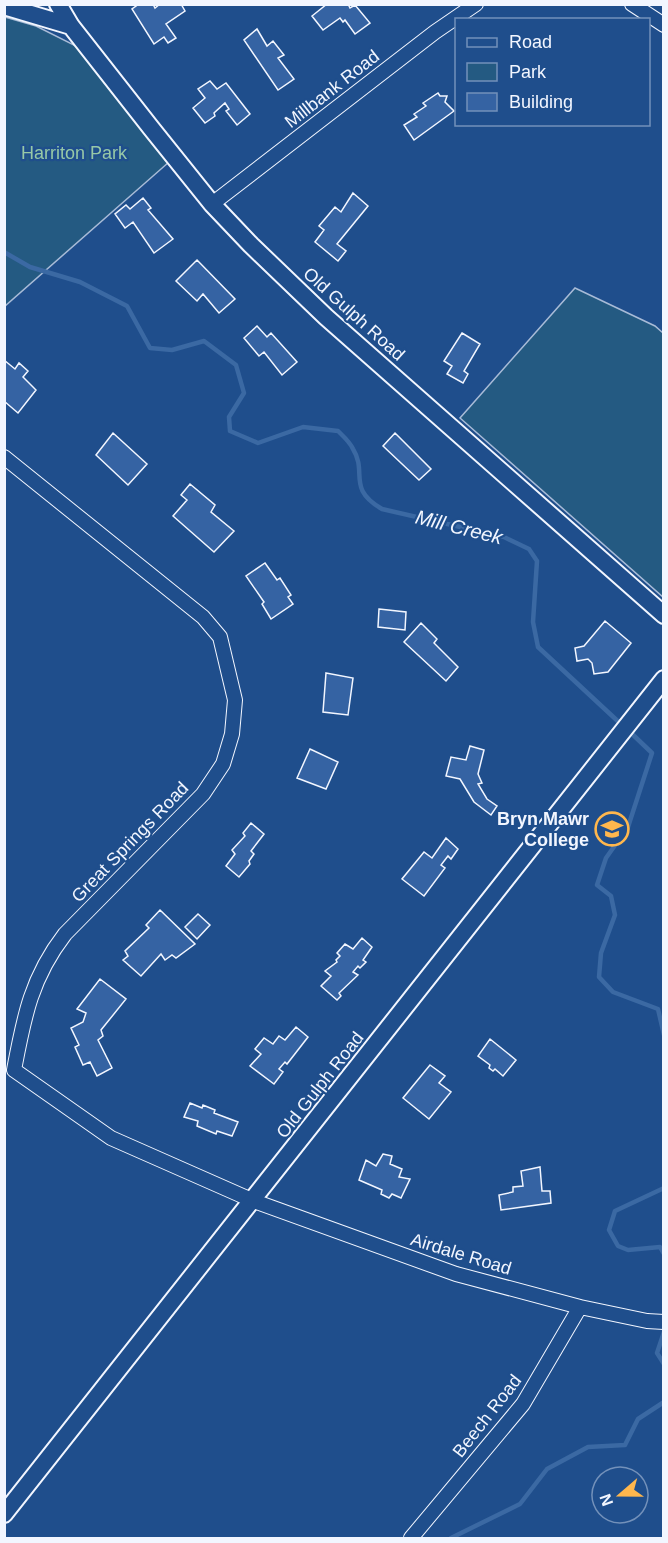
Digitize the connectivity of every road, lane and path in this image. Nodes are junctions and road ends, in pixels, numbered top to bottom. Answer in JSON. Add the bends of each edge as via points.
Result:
{"nodes":[{"id":1,"x":58,"y":4,"type":"edge"},
{"id":2,"x":476,"y":4,"type":"edge"},
{"id":3,"x":632,"y":4,"type":"edge"},
{"id":4,"x":4,"y":6,"type":"edge"},
{"id":5,"x":455,"y":18,"type":"edge"},
{"id":6,"x":456,"y":18,"type":"edge"},
{"id":7,"x":663,"y":25,"type":"edge"},
{"id":8,"x":71,"y":26,"type":"junction"},
{"id":9,"x":212,"y":204,"type":"junction"},
{"id":10,"x":4,"y":457,"type":"edge"},
{"id":11,"x":663,"y":615,"type":"edge"},
{"id":12,"x":663,"y":679,"type":"edge"},
{"id":13,"x":9,"y":1073,"type":"edge"},
{"id":14,"x":254,"y":1201,"type":"junction"},
{"id":15,"x":580,"y":1307,"type":"junction"},
{"id":16,"x":663,"y":1322,"type":"edge"},
{"id":17,"x":4,"y":1514,"type":"edge"},
{"id":18,"x":411,"y":1539,"type":"edge"}],
"edges":[{"from":1,"to":8,"type":"street","name":"Old Gulph Road"},
{"from":2,"to":6,"type":"street","name":"Millbank Road"},
{"from":3,"to":7,"type":"street"},
{"from":4,"to":8,"type":"street"},
{"from":5,"to":9,"type":"street","name":"Millbank Road"},
{"from":8,"to":9,"type":"street","name":"Old Gulph Road"},
{"from":9,"to":11,"type":"street","name":"Old Gulph Road","via":[[311,303]]},
{"from":10,"to":13,"type":"street","name":"Great Springs Road","via":[[203,616],[220,637],[235,700],[232,734],[223,764],[203,794],[47,957],[27,1003]]},
{"from":12,"to":14,"type":"street","name":"Old Gulph Road"},
{"from":13,"to":14,"type":"street","name":"Great Springs Road","via":[[111,1138]]},
{"from":14,"to":15,"type":"street","name":"Airdale Road","via":[[456,1274]]},
{"from":14,"to":17,"type":"street","name":"Old Gulph Road"},
{"from":15,"to":16,"type":"street","name":"Airdale Road"},
{"from":15,"to":18,"type":"street","name":"Beech Road","via":[[523,1404]]}]}
